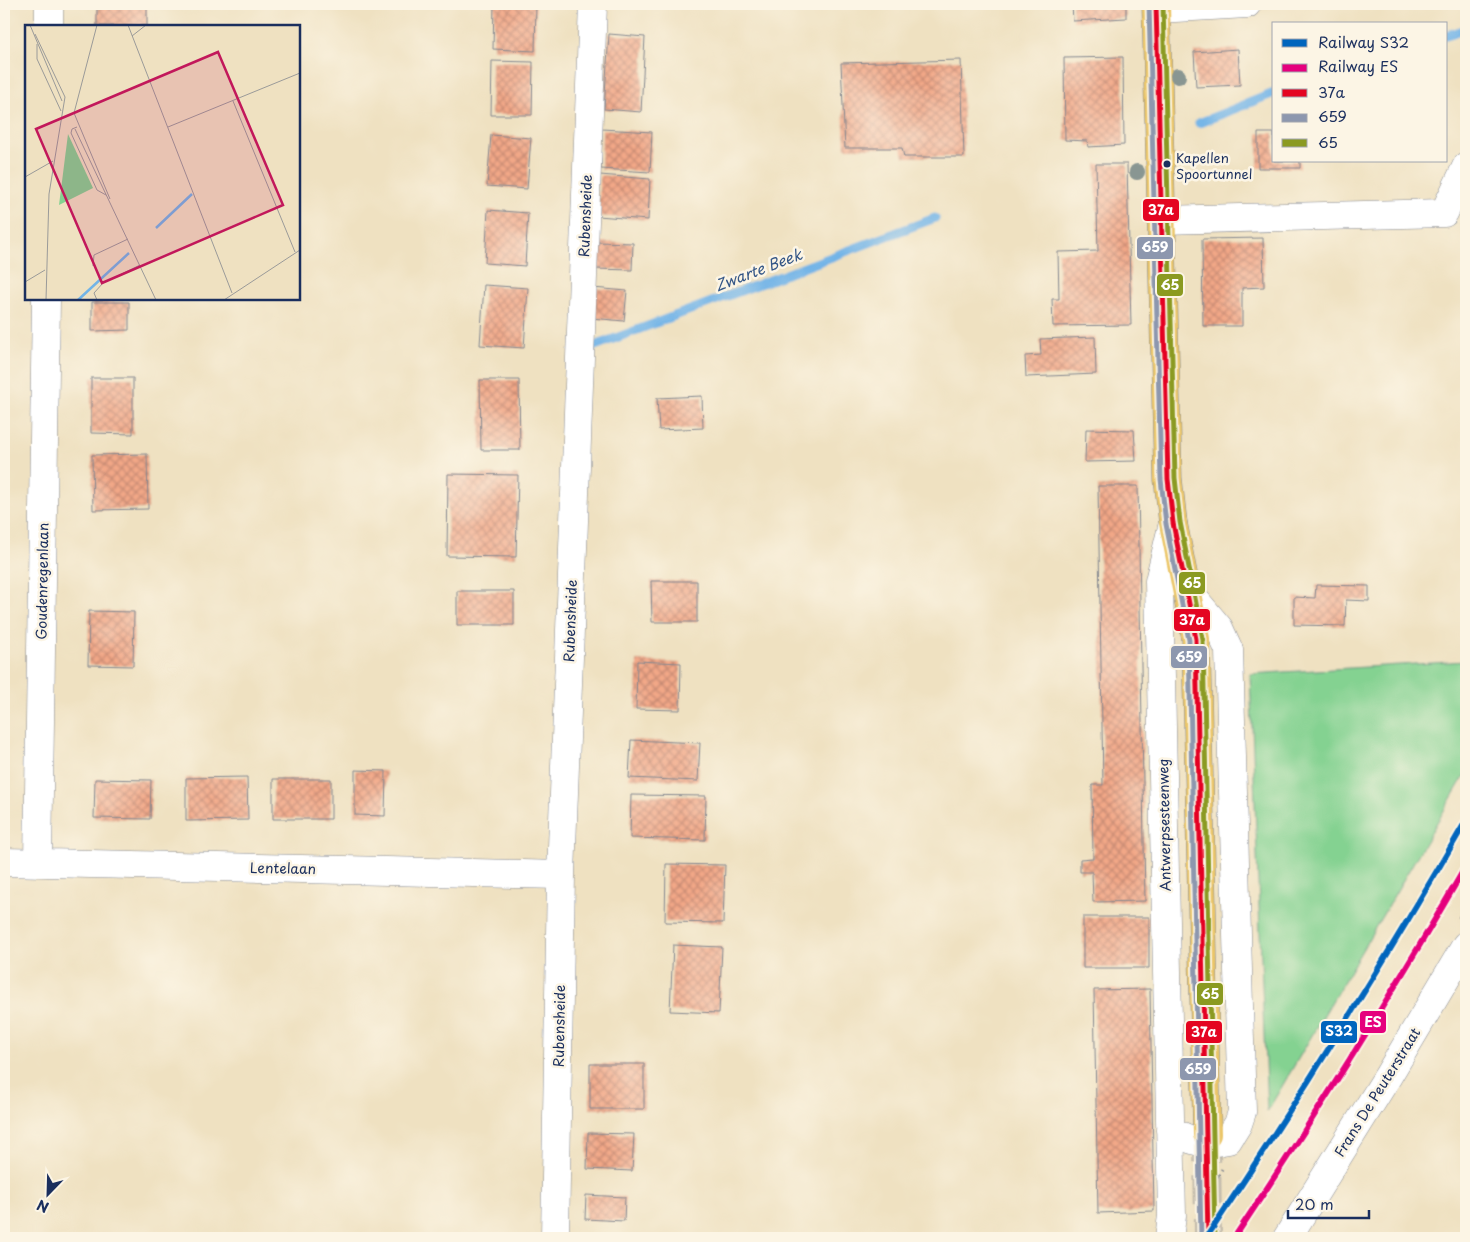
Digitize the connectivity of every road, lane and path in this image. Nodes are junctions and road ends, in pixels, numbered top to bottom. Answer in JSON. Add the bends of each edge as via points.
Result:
{"nodes":[{"id":1,"x":49,"y":4,"type":"edge"},
{"id":2,"x":593,"y":4,"type":"edge"},
{"id":3,"x":1247,"y":4,"type":"edge"},
{"id":4,"x":1157,"y":6,"type":"edge"},
{"id":5,"x":49,"y":25,"type":"edge"},
{"id":6,"x":1466,"y":167,"type":"edge"},
{"id":7,"x":1162,"y":220,"type":"junction"},
{"id":8,"x":46,"y":300,"type":"edge"},
{"id":9,"x":1173,"y":523,"type":"junction"},
{"id":10,"x":1186,"y":589,"type":"junction"},
{"id":11,"x":4,"y":862,"type":"edge"},
{"id":12,"x":38,"y":863,"type":"junction"},
{"id":13,"x":561,"y":875,"type":"junction"},
{"id":14,"x":1466,"y":945,"type":"edge"},
{"id":15,"x":1457,"y":974,"type":"edge"},
{"id":16,"x":1170,"y":1130,"type":"junction"},
{"id":17,"x":1217,"y":1137,"type":"junction"},
{"id":18,"x":1197,"y":1208,"type":"dead end"},
{"id":19,"x":555,"y":1238,"type":"edge"},
{"id":20,"x":1169,"y":1238,"type":"edge"},
{"id":21,"x":1287,"y":1238,"type":"edge"}],
"edges":[{"from":1,"to":5,"type":"street"},
{"from":2,"to":13,"type":"street","name":"Rubensheide"},
{"from":3,"to":4,"type":"street"},
{"from":4,"to":7,"type":"main road","name":"Antwerpsesteenweg"},
{"from":6,"to":7,"type":"street","via":[[1444,213]]},
{"from":7,"to":9,"type":"main road","name":"Antwerpsesteenweg","via":[[1168,479]]},
{"from":8,"to":12,"type":"street","name":"Goudenregenlaan"},
{"from":9,"to":10,"type":"main road","name":"Antwerpsesteenweg"},
{"from":9,"to":16,"type":"street","name":"Antwerpsesteenweg","via":[[1159,581]]},
{"from":10,"to":17,"type":"main road","name":"Antwerpsesteenweg","via":[[1196,639]]},
{"from":10,"to":17,"type":"street","name":"Antwerpsesteenweg","via":[[1220,628],[1229,650],[1242,1112],[1238,1124]]},
{"from":11,"to":12,"type":"street","name":"Lentelaan"},
{"from":12,"to":13,"type":"street","name":"Lentelaan"},
{"from":13,"to":19,"type":"street","name":"Rubensheide"},
{"from":14,"to":15,"type":"street","name":"Frans De Peuterstraat"},
{"from":15,"to":21,"type":"street","name":"Frans De Peuterstraat","via":[[1388,1076]]},
{"from":16,"to":17,"type":"street","via":[[1202,1143],[1213,1143]]},
{"from":16,"to":20,"type":"street","name":"Antwerpsesteenweg","via":[[1172,1216]]},
{"from":17,"to":18,"type":"path","via":[[1227,1160]]}]}
